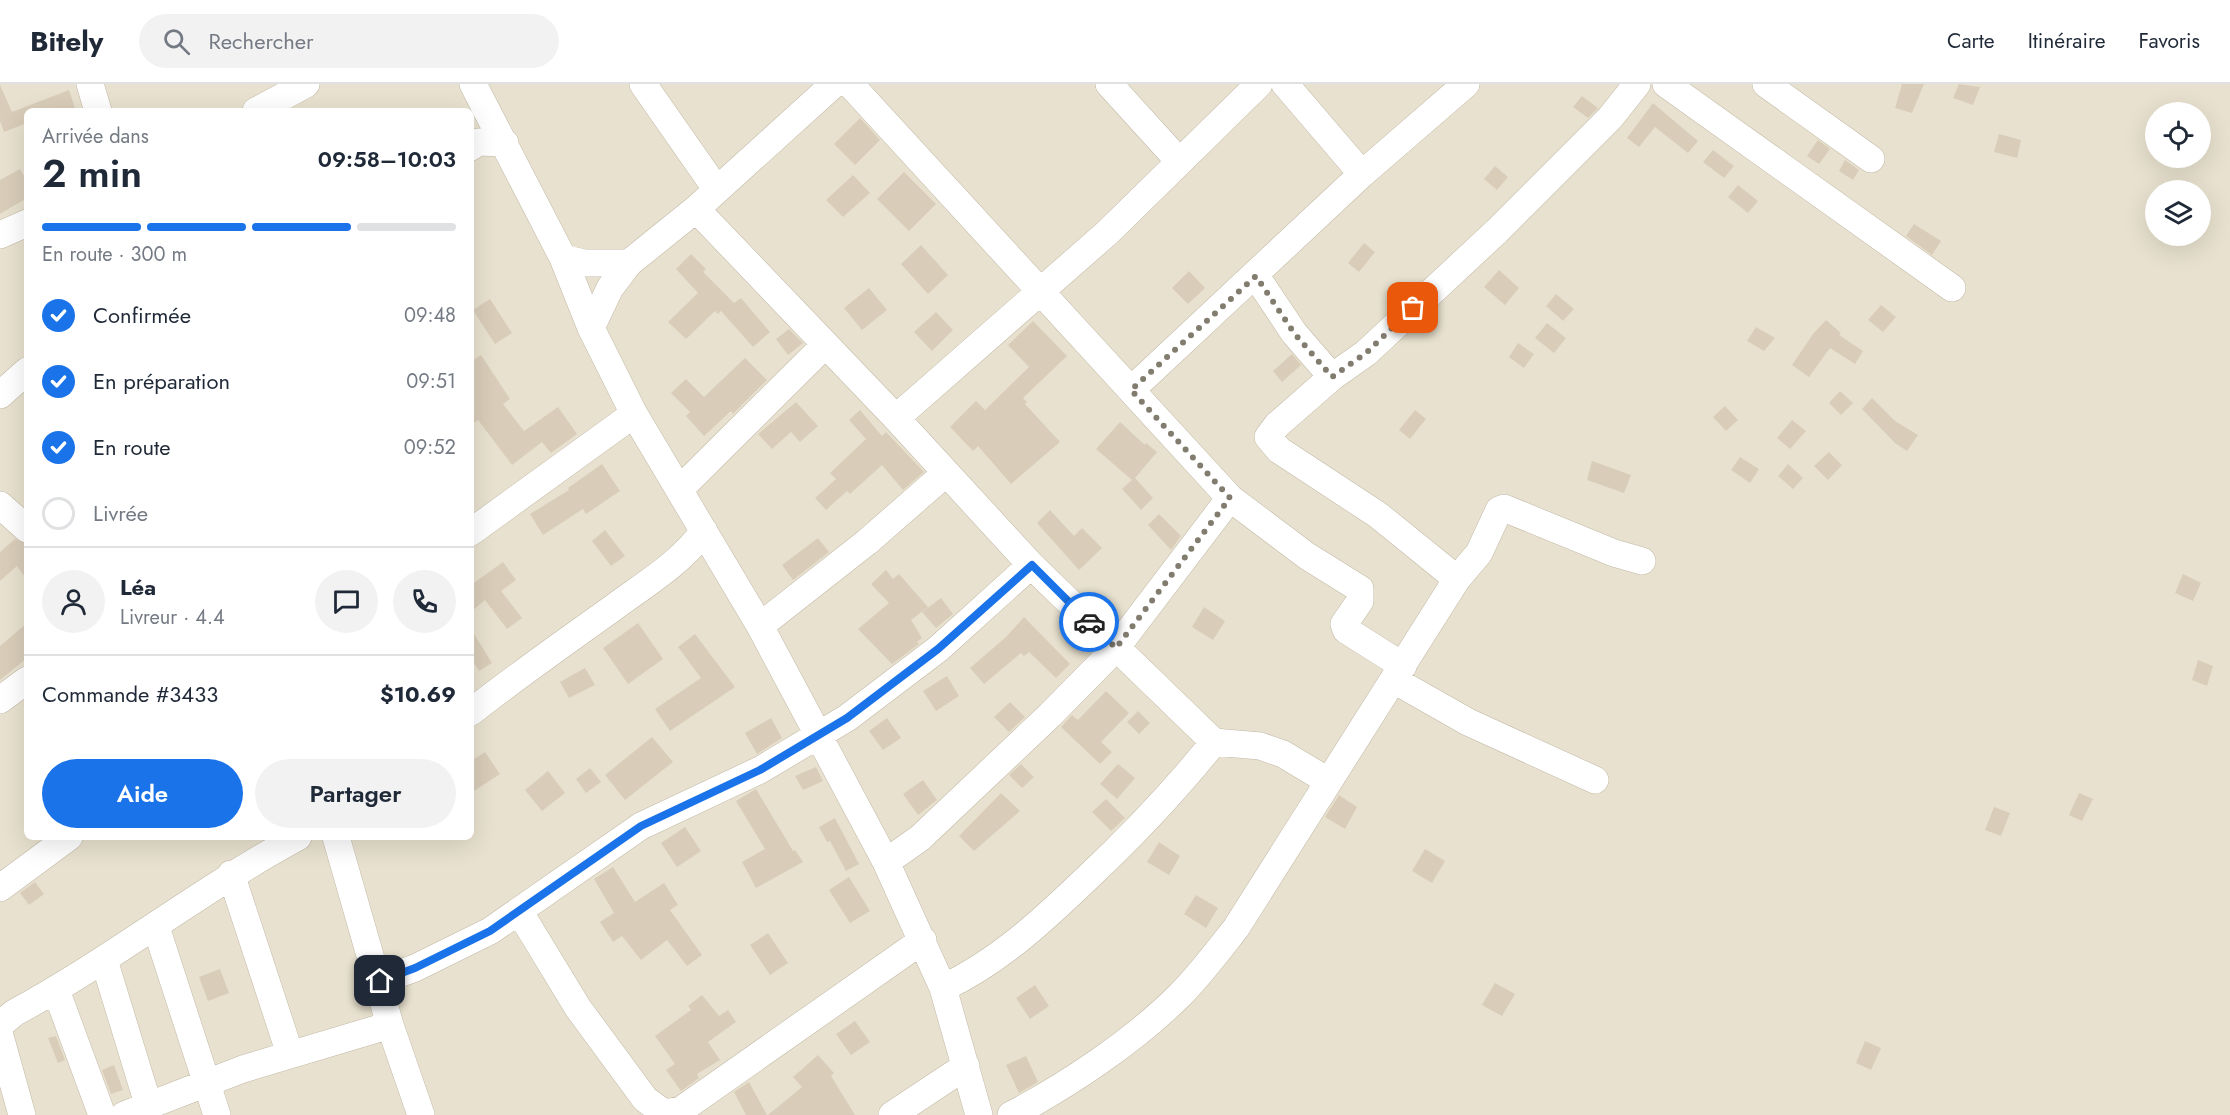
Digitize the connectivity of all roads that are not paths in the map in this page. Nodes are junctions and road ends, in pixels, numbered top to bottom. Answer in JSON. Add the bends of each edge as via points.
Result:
{"nodes":[{"id":1,"x":90,"y":84,"type":"edge"},
{"id":2,"x":306,"y":84,"type":"edge"},
{"id":3,"x":473,"y":84,"type":"edge"},
{"id":4,"x":643,"y":84,"type":"edge"},
{"id":5,"x":834,"y":84,"type":"edge"},
{"id":6,"x":850,"y":84,"type":"edge"},
{"id":7,"x":1109,"y":84,"type":"edge"},
{"id":8,"x":1259,"y":84,"type":"edge"},
{"id":9,"x":1285,"y":84,"type":"edge"},
{"id":10,"x":1466,"y":84,"type":"edge"},
{"id":11,"x":1637,"y":84,"type":"edge"},
{"id":12,"x":1666,"y":84,"type":"edge"},
{"id":13,"x":1767,"y":84,"type":"edge"},
{"id":14,"x":486,"y":107,"type":"junction"},
{"id":15,"x":97,"y":108,"type":"edge"},
{"id":16,"x":262,"y":108,"type":"edge"},
{"id":17,"x":505,"y":142,"type":"junction"},
{"id":18,"x":475,"y":145,"type":"edge"},
{"id":19,"x":1871,"y":159,"type":"dead end"},
{"id":20,"x":1179,"y":161,"type":"junction"},
{"id":21,"x":1362,"y":174,"type":"junction"},
{"id":22,"x":717,"y":190,"type":"junction"},
{"id":23,"x":696,"y":209,"type":"junction"},
{"id":24,"x":24,"y":224,"type":"edge"},
{"id":25,"x":0,"y":234,"type":"edge"},
{"id":26,"x":563,"y":258,"type":"junction"},
{"id":27,"x":629,"y":263,"type":"junction"},
{"id":28,"x":1256,"y":276,"type":"junction"},
{"id":29,"x":1952,"y":288,"type":"dead end"},
{"id":30,"x":1040,"y":291,"type":"junction"},
{"id":31,"x":591,"y":328,"type":"junction"},
{"id":32,"x":825,"y":345,"type":"junction"},
{"id":33,"x":24,"y":374,"type":"edge"},
{"id":34,"x":1332,"y":377,"type":"junction"},
{"id":35,"x":1131,"y":390,"type":"junction"},
{"id":36,"x":0,"y":395,"type":"edge"},
{"id":37,"x":634,"y":414,"type":"junction"},
{"id":38,"x":896,"y":418,"type":"junction"},
{"id":39,"x":946,"y":473,"type":"junction"},
{"id":40,"x":680,"y":489,"type":"junction"},
{"id":41,"x":1230,"y":498,"type":"junction"},
{"id":42,"x":474,"y":530,"type":"edge"},
{"id":43,"x":704,"y":531,"type":"junction"},
{"id":44,"x":1642,"y":561,"type":"dead end"},
{"id":45,"x":1032,"y":565,"type":"junction"},
{"id":46,"x":1457,"y":579,"type":"junction"},
{"id":47,"x":760,"y":626,"type":"junction"},
{"id":48,"x":1116,"y":648,"type":"junction"},
{"id":49,"x":1399,"y":673,"type":"junction"},
{"id":50,"x":24,"y":682,"type":"edge"},
{"id":51,"x":0,"y":700,"type":"edge"},
{"id":52,"x":474,"y":710,"type":"edge"},
{"id":53,"x":819,"y":735,"type":"junction"},
{"id":54,"x":1214,"y":741,"type":"junction"},
{"id":55,"x":1595,"y":780,"type":"dead end"},
{"id":56,"x":1328,"y":781,"type":"junction"},
{"id":57,"x":65,"y":840,"type":"edge"},
{"id":58,"x":293,"y":840,"type":"edge"},
{"id":59,"x":337,"y":840,"type":"edge"},
{"id":60,"x":886,"y":862,"type":"junction"},
{"id":61,"x":231,"y":874,"type":"junction"},
{"id":62,"x":0,"y":888,"type":"edge"},
{"id":63,"x":519,"y":911,"type":"junction"},
{"id":64,"x":156,"y":927,"type":"junction"},
{"id":65,"x":923,"y":940,"type":"junction"},
{"id":66,"x":104,"y":960,"type":"junction"},
{"id":67,"x":380,"y":981,"type":"junction"},
{"id":68,"x":943,"y":988,"type":"junction"},
{"id":69,"x":56,"y":990,"type":"junction"},
{"id":70,"x":0,"y":1025,"type":"edge"},
{"id":71,"x":390,"y":1025,"type":"junction"},
{"id":72,"x":0,"y":1036,"type":"edge"},
{"id":73,"x":290,"y":1054,"type":"junction"},
{"id":74,"x":966,"y":1066,"type":"junction"},
{"id":75,"x":206,"y":1082,"type":"junction"},
{"id":76,"x":136,"y":1111,"type":"edge"},
{"id":77,"x":22,"y":1115,"type":"edge"},
{"id":78,"x":102,"y":1115,"type":"edge"},
{"id":79,"x":217,"y":1115,"type":"edge"},
{"id":80,"x":421,"y":1115,"type":"edge"},
{"id":81,"x":892,"y":1115,"type":"edge"},
{"id":82,"x":979,"y":1115,"type":"edge"},
{"id":83,"x":1011,"y":1115,"type":"edge"}],
"edges":[{"from":1,"to":15,"type":"street"},
{"from":2,"to":16,"type":"street"},
{"from":3,"to":14,"type":"street"},
{"from":4,"to":22,"type":"street"},
{"from":5,"to":22,"type":"street"},
{"from":6,"to":30,"type":"street"},
{"from":7,"to":20,"type":"street"},
{"from":8,"to":20,"type":"street"},
{"from":9,"to":21,"type":"street"},
{"from":10,"to":21,"type":"street"},
{"from":11,"to":34,"type":"street","via":[[1610,118],[1497,231],[1366,353]]},
{"from":12,"to":29,"type":"street"},
{"from":13,"to":19,"type":"street"},
{"from":14,"to":17,"type":"street"},
{"from":14,"to":18,"type":"street"},
{"from":17,"to":18,"type":"street"},
{"from":17,"to":26,"type":"street"},
{"from":20,"to":30,"type":"street","via":[[1107,233]]},
{"from":21,"to":28,"type":"street"},
{"from":22,"to":23,"type":"street"},
{"from":23,"to":27,"type":"street"},
{"from":23,"to":32,"type":"street"},
{"from":24,"to":25,"type":"street"},
{"from":26,"to":27,"type":"street","via":[[584,263]]},
{"from":26,"to":31,"type":"street"},
{"from":27,"to":31,"type":"street","via":[[610,288]]},
{"from":28,"to":34,"type":"street","via":[[1294,333]]},
{"from":28,"to":35,"type":"street"},
{"from":30,"to":35,"type":"street"},
{"from":30,"to":38,"type":"street"},
{"from":31,"to":37,"type":"street"},
{"from":32,"to":38,"type":"street"},
{"from":32,"to":40,"type":"street"},
{"from":33,"to":36,"type":"street"},
{"from":34,"to":46,"type":"street","via":[[1271,431],[1271,444],[1386,521]]},
{"from":35,"to":41,"type":"street"},
{"from":37,"to":40,"type":"street"},
{"from":37,"to":42,"type":"street"},
{"from":38,"to":39,"type":"street"},
{"from":39,"to":45,"type":"street"},
{"from":39,"to":47,"type":"street","via":[[867,542]]},
{"from":40,"to":43,"type":"street"},
{"from":41,"to":48,"type":"street"},
{"from":41,"to":49,"type":"street","via":[[1307,556],[1360,589],[1360,601],[1344,624],[1346,630]]},
{"from":43,"to":47,"type":"street"},
{"from":43,"to":52,"type":"street","via":[[682,557],[655,578]]},
{"from":44,"to":46,"type":"street","via":[[1504,508],[1497,513],[1479,553]]},
{"from":45,"to":48,"type":"street"},
{"from":45,"to":53,"type":"street","via":[[938,649],[881,694]]},
{"from":46,"to":49,"type":"street"},
{"from":47,"to":53,"type":"street"},
{"from":48,"to":54,"type":"street"},
{"from":48,"to":60,"type":"street","via":[[944,817]]},
{"from":49,"to":55,"type":"street","via":[[1468,722]]},
{"from":49,"to":56,"type":"street"},
{"from":50,"to":51,"type":"street"},
{"from":53,"to":60,"type":"street"},
{"from":53,"to":63,"type":"street","via":[[760,770],[641,826]]},
{"from":54,"to":56,"type":"street","via":[[1260,746],[1283,754]]},
{"from":54,"to":68,"type":"street","via":[[1146,822],[1031,932],[972,974]]},
{"from":56,"to":83,"type":"street","via":[[1236,928],[1179,996],[1090,1066]]},
{"from":57,"to":62,"type":"street"},
{"from":58,"to":61,"type":"street"},
{"from":59,"to":67,"type":"street"},
{"from":60,"to":65,"type":"street"},
{"from":61,"to":64,"type":"street"},
{"from":61,"to":73,"type":"street"},
{"from":63,"to":65,"type":"street","via":[[578,1008],[645,1099],[664,1113],[681,1110]]},
{"from":63,"to":67,"type":"street","via":[[459,947]]},
{"from":64,"to":66,"type":"street"},
{"from":64,"to":75,"type":"street"},
{"from":65,"to":68,"type":"street"},
{"from":66,"to":69,"type":"street"},
{"from":66,"to":76,"type":"street"},
{"from":67,"to":71,"type":"street"},
{"from":68,"to":74,"type":"street"},
{"from":69,"to":70,"type":"street"},
{"from":69,"to":78,"type":"street"},
{"from":71,"to":73,"type":"street"},
{"from":71,"to":80,"type":"street"},
{"from":72,"to":77,"type":"street"},
{"from":73,"to":75,"type":"street"},
{"from":74,"to":81,"type":"street"},
{"from":74,"to":82,"type":"street"},
{"from":75,"to":76,"type":"street"},
{"from":75,"to":79,"type":"street"}]}
